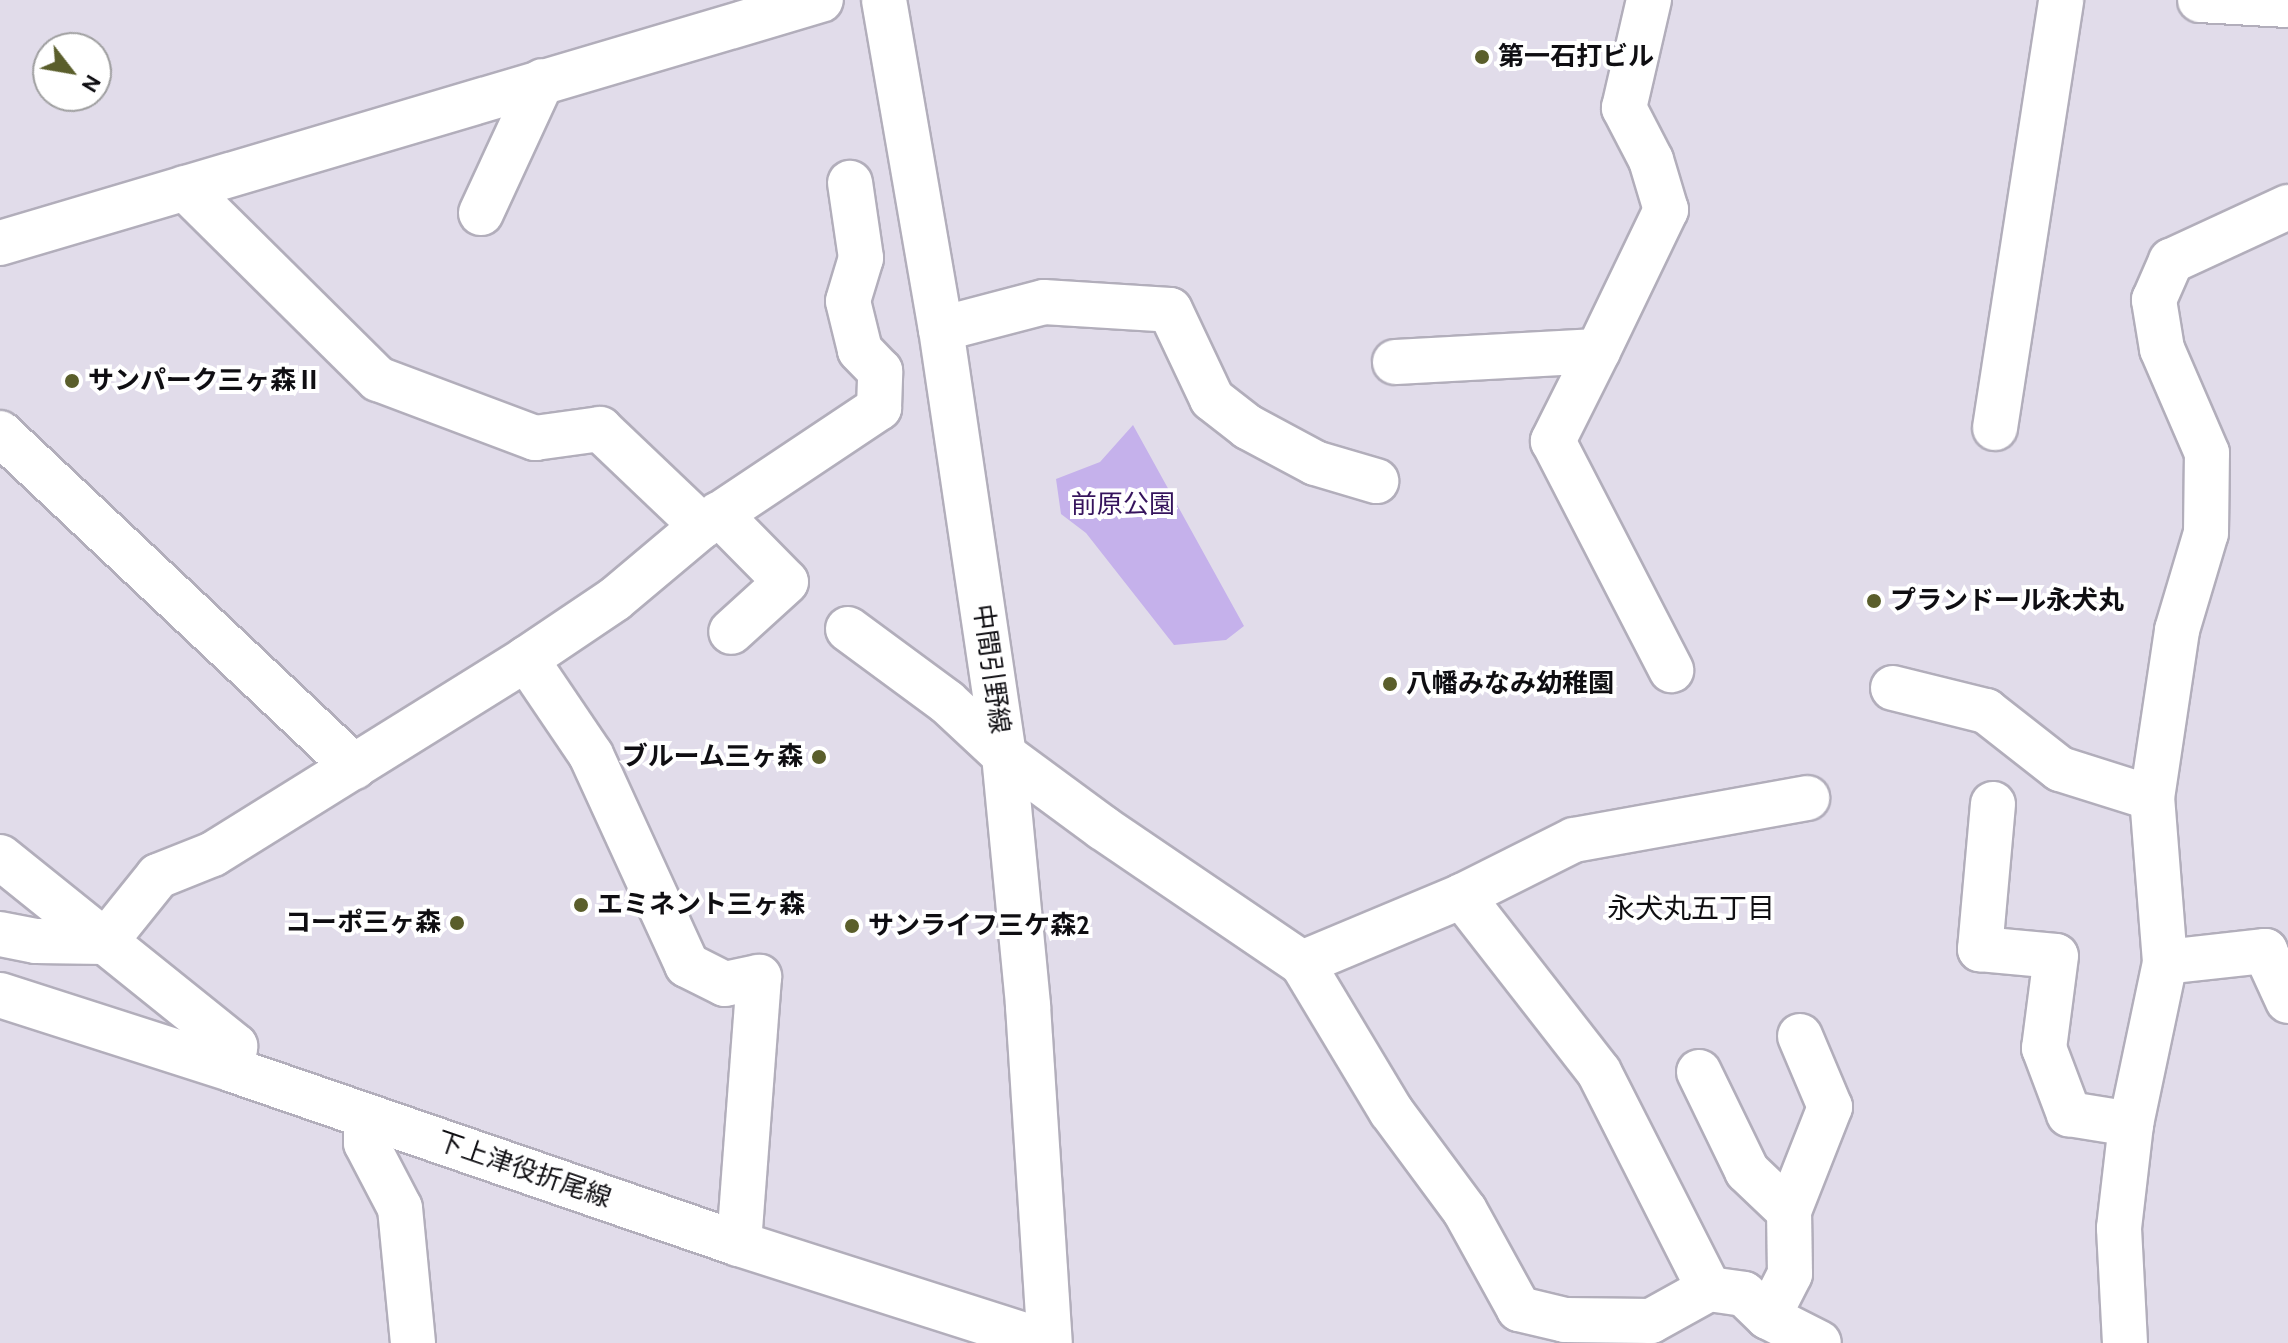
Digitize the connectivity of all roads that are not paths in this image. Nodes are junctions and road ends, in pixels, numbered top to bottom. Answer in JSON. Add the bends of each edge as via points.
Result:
{"nodes":[{"id":1,"x":821,"y":0,"type":"edge"},
{"id":2,"x":884,"y":0,"type":"edge"},
{"id":3,"x":1649,"y":0,"type":"edge"},
{"id":4,"x":2061,"y":0,"type":"edge"},
{"id":5,"x":2200,"y":0,"type":"edge"},
{"id":6,"x":2288,"y":5,"type":"edge"},
{"id":7,"x":542,"y":81,"type":"junction"},
{"id":8,"x":850,"y":183,"type":"dead end"},
{"id":9,"x":185,"y":188,"type":"junction"},
{"id":10,"x":2288,"y":207,"type":"edge"},
{"id":11,"x":481,"y":213,"type":"dead end"},
{"id":12,"x":0,"y":243,"type":"edge"},
{"id":13,"x":941,"y":329,"type":"junction"},
{"id":14,"x":1598,"y":351,"type":"junction"},
{"id":15,"x":1395,"y":362,"type":"dead end"},
{"id":16,"x":1995,"y":428,"type":"dead end"},
{"id":17,"x":0,"y":433,"type":"edge"},
{"id":18,"x":1376,"y":481,"type":"dead end"},
{"id":19,"x":710,"y":520,"type":"junction"},
{"id":20,"x":848,"y":629,"type":"dead end"},
{"id":21,"x":731,"y":632,"type":"dead end"},
{"id":22,"x":526,"y":659,"type":"junction"},
{"id":23,"x":1671,"y":670,"type":"dead end"},
{"id":24,"x":1893,"y":688,"type":"dead end"},
{"id":25,"x":1004,"y":755,"type":"junction"},
{"id":26,"x":355,"y":767,"type":"junction"},
{"id":27,"x":1807,"y":798,"type":"dead end"},
{"id":28,"x":2152,"y":798,"type":"junction"},
{"id":29,"x":1993,"y":804,"type":"dead end"},
{"id":30,"x":0,"y":857,"type":"edge"},
{"id":31,"x":1462,"y":896,"type":"junction"},
{"id":32,"x":0,"y":934,"type":"edge"},
{"id":33,"x":105,"y":942,"type":"junction"},
{"id":34,"x":2165,"y":962,"type":"junction"},
{"id":35,"x":1302,"y":963,"type":"junction"},
{"id":36,"x":0,"y":995,"type":"edge"},
{"id":37,"x":2288,"y":1001,"type":"edge"},
{"id":38,"x":1800,"y":1036,"type":"dead end"},
{"id":39,"x":233,"y":1070,"type":"junction"},
{"id":40,"x":1699,"y":1072,"type":"dead end"},
{"id":41,"x":366,"y":1116,"type":"junction"},
{"id":42,"x":2131,"y":1124,"type":"junction"},
{"id":43,"x":1789,"y":1211,"type":"junction"},
{"id":44,"x":739,"y":1244,"type":"junction"},
{"id":45,"x":1709,"y":1289,"type":"junction"},
{"id":46,"x":1768,"y":1317,"type":"junction"},
{"id":47,"x":413,"y":1343,"type":"edge"},
{"id":48,"x":1050,"y":1343,"type":"edge"},
{"id":49,"x":1819,"y":1343,"type":"edge"},
{"id":50,"x":2125,"y":1343,"type":"edge"}],
"edges":[{"from":1,"to":7,"type":"street"},
{"from":2,"to":13,"type":"street","name":"中間引野線"},
{"from":3,"to":14,"type":"street","via":[[1624,108],[1651,160],[1666,210]]},
{"from":4,"to":16,"type":"street"},
{"from":5,"to":6,"type":"street"},
{"from":7,"to":9,"type":"street"},
{"from":7,"to":11,"type":"street"},
{"from":8,"to":19,"type":"street","via":[[861,258],[848,301],[860,350],[880,371],[879,408]]},
{"from":9,"to":12,"type":"street"},
{"from":9,"to":19,"type":"street","via":[[378,379],[535,438],[600,429]]},
{"from":10,"to":28,"type":"street","via":[[2171,261],[2154,300],[2162,349],[2207,453],[2206,533],[2177,630]]},
{"from":13,"to":18,"type":"street","via":[[1044,302],[1170,310],[1212,399],[1248,427],[1315,463]]},
{"from":13,"to":25,"type":"street","name":"中間引野線"},
{"from":14,"to":15,"type":"street"},
{"from":14,"to":23,"type":"street","via":[[1553,441]]},
{"from":17,"to":26,"type":"street"},
{"from":19,"to":21,"type":"street","via":[[786,582]]},
{"from":19,"to":22,"type":"street","via":[[615,599]]},
{"from":20,"to":25,"type":"street","via":[[947,702]]},
{"from":22,"to":26,"type":"street"},
{"from":22,"to":44,"type":"street","via":[[591,755],[687,965],[725,984],[759,977]]},
{"from":24,"to":28,"type":"street","via":[[1986,711],[2060,769]]},
{"from":25,"to":35,"type":"street"},
{"from":25,"to":48,"type":"street","name":"中間引野線","via":[[1028,1006]]},
{"from":26,"to":33,"type":"street","via":[[213,854],[158,876]]},
{"from":27,"to":31,"type":"street","via":[[1574,840]]},
{"from":28,"to":34,"type":"street"},
{"from":29,"to":42,"type":"street","via":[[1980,949],[2056,956],[2044,1048],[2069,1114]]},
{"from":30,"to":33,"type":"street"},
{"from":31,"to":35,"type":"street"},
{"from":31,"to":45,"type":"street","via":[[1599,1072]]},
{"from":32,"to":33,"type":"street","via":[[36,941]]},
{"from":33,"to":39,"type":"street","via":[[235,1046]]},
{"from":34,"to":37,"type":"street","via":[[2265,951]]},
{"from":34,"to":42,"type":"street"},
{"from":35,"to":45,"type":"street","via":[[1391,1111],[1465,1211],[1519,1309],[1565,1320],[1651,1321]]},
{"from":36,"to":39,"type":"street","name":"下上津役折尾線"},
{"from":38,"to":43,"type":"street","via":[[1830,1107]]},
{"from":39,"to":41,"type":"street","name":"下上津役折尾線"},
{"from":40,"to":43,"type":"street","via":[[1747,1171]]},
{"from":41,"to":44,"type":"street","name":"下上津役折尾線"},
{"from":41,"to":47,"type":"street","via":[[366,1143],[400,1208]]},
{"from":42,"to":50,"type":"street","via":[[2119,1228]]},
{"from":43,"to":46,"type":"street","via":[[1790,1274]]},
{"from":44,"to":48,"type":"street","name":"下上津役折尾線"},
{"from":45,"to":46,"type":"street","via":[[1744,1294]]},
{"from":46,"to":49,"type":"street"}]}
